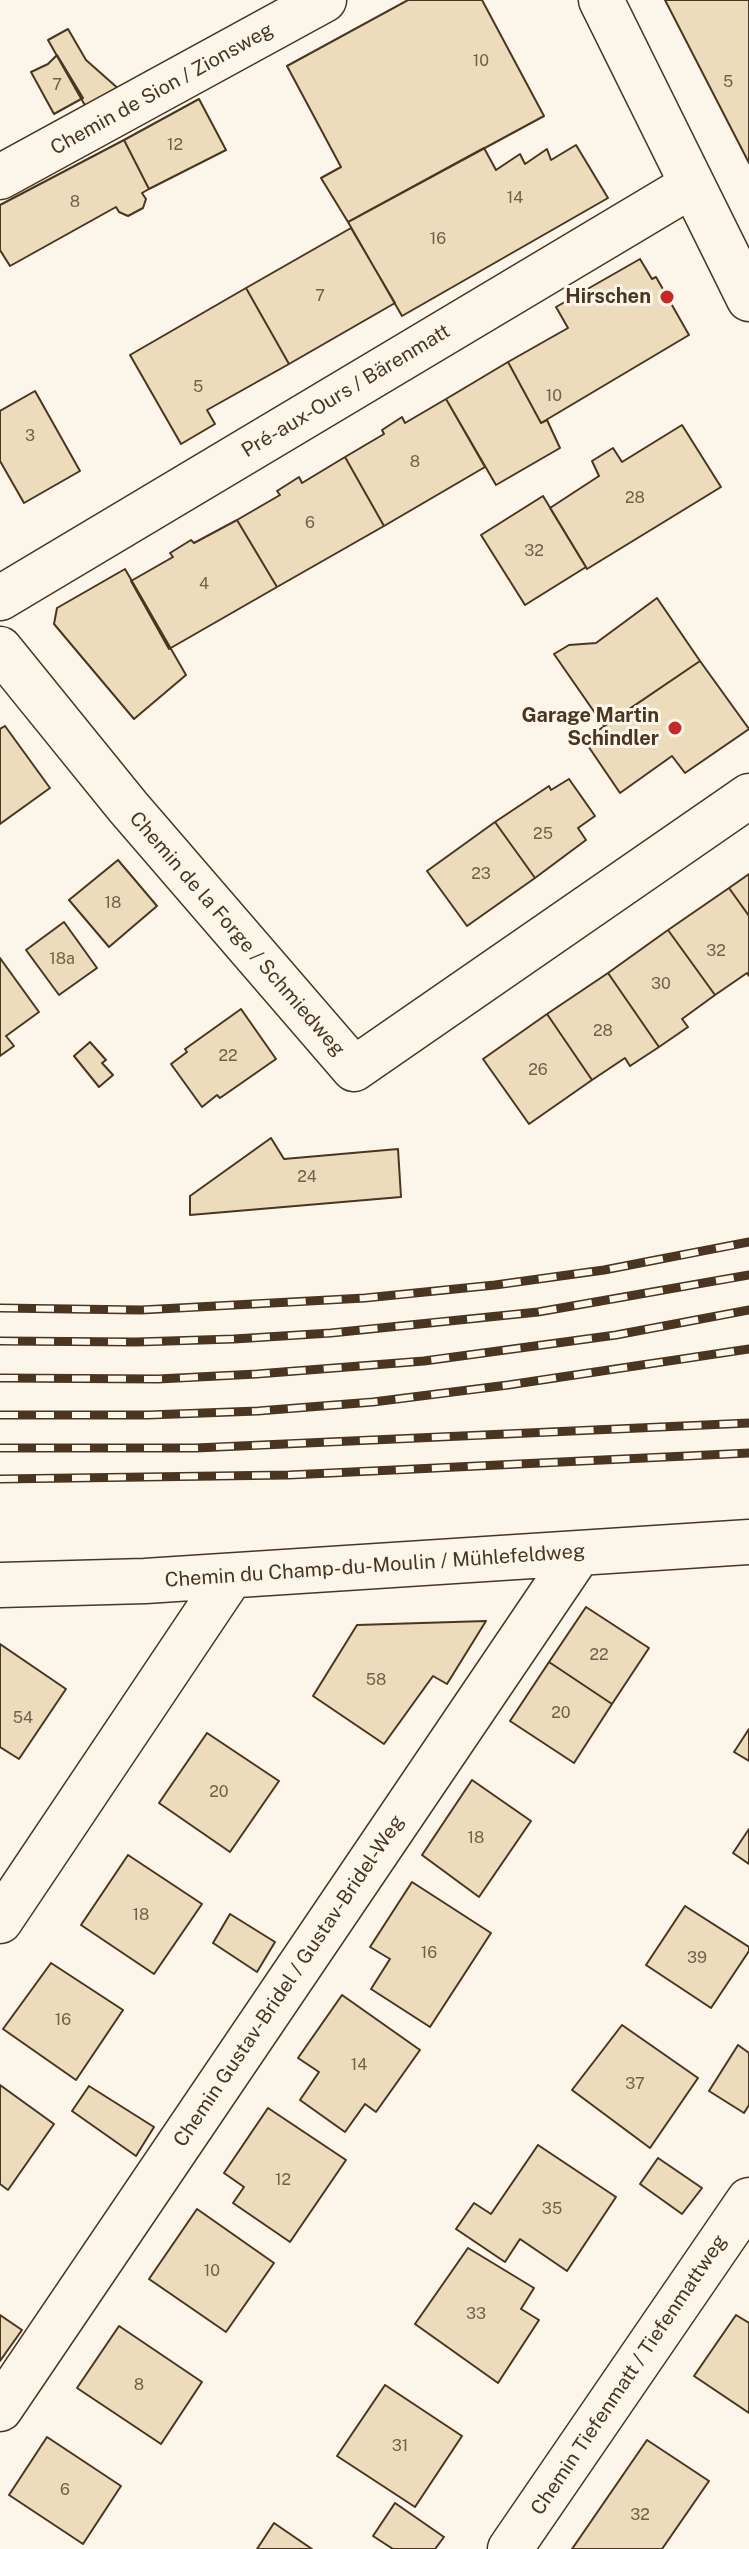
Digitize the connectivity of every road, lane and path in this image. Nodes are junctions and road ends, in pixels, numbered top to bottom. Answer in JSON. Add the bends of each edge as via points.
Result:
{"nodes":[{"id":1,"x":324,"y":0,"type":"edge"},
{"id":2,"x":601,"y":0,"type":"edge"},
{"id":3,"x":0,"y":177,"type":"edge"},
{"id":4,"x":692,"y":185,"type":"junction"},
{"id":5,"x":749,"y":299,"type":"edge"},
{"id":6,"x":0,"y":598,"type":"edge"},
{"id":7,"x":0,"y":649,"type":"edge"},
{"id":8,"x":749,"y":796,"type":"edge"},
{"id":9,"x":749,"y":1542,"type":"edge"},
{"id":10,"x":579,"y":1553,"type":"junction"},
{"id":11,"x":231,"y":1576,"type":"junction"},
{"id":12,"x":0,"y":1585,"type":"edge"},
{"id":13,"x":0,"y":1921,"type":"edge"},
{"id":14,"x":749,"y":2200,"type":"edge"},
{"id":15,"x":0,"y":2409,"type":"edge"},
{"id":16,"x":510,"y":2549,"type":"edge"}],
"edges":[{"from":1,"to":3,"type":"street","name":"Chemin de Sion / Zionsweg"},
{"from":2,"to":4,"type":"street"},
{"from":4,"to":5,"type":"street"},
{"from":4,"to":6,"type":"street","name":"Pré-aux-Ours / Bärenmatt"},
{"from":7,"to":8,"type":"street","name":"Chemin de la Forge / Schmiedweg","via":[[354,1069]]},
{"from":9,"to":10,"type":"street","name":"Chemin du Champ-du-Moulin / Mühlefeldweg"},
{"from":10,"to":11,"type":"street","name":"Chemin du Champ-du-Moulin / Mühlefeldweg"},
{"from":10,"to":15,"type":"street","name":"Chemin Gustav-Bridel / Gustav-Bridel-Weg"},
{"from":11,"to":12,"type":"street","name":"Chemin du Champ-du-Moulin / Mühlefeldweg"},
{"from":11,"to":13,"type":"street"},
{"from":14,"to":16,"type":"street","name":"Chemin Tiefenmatt / Tiefenmattweg"}]}
